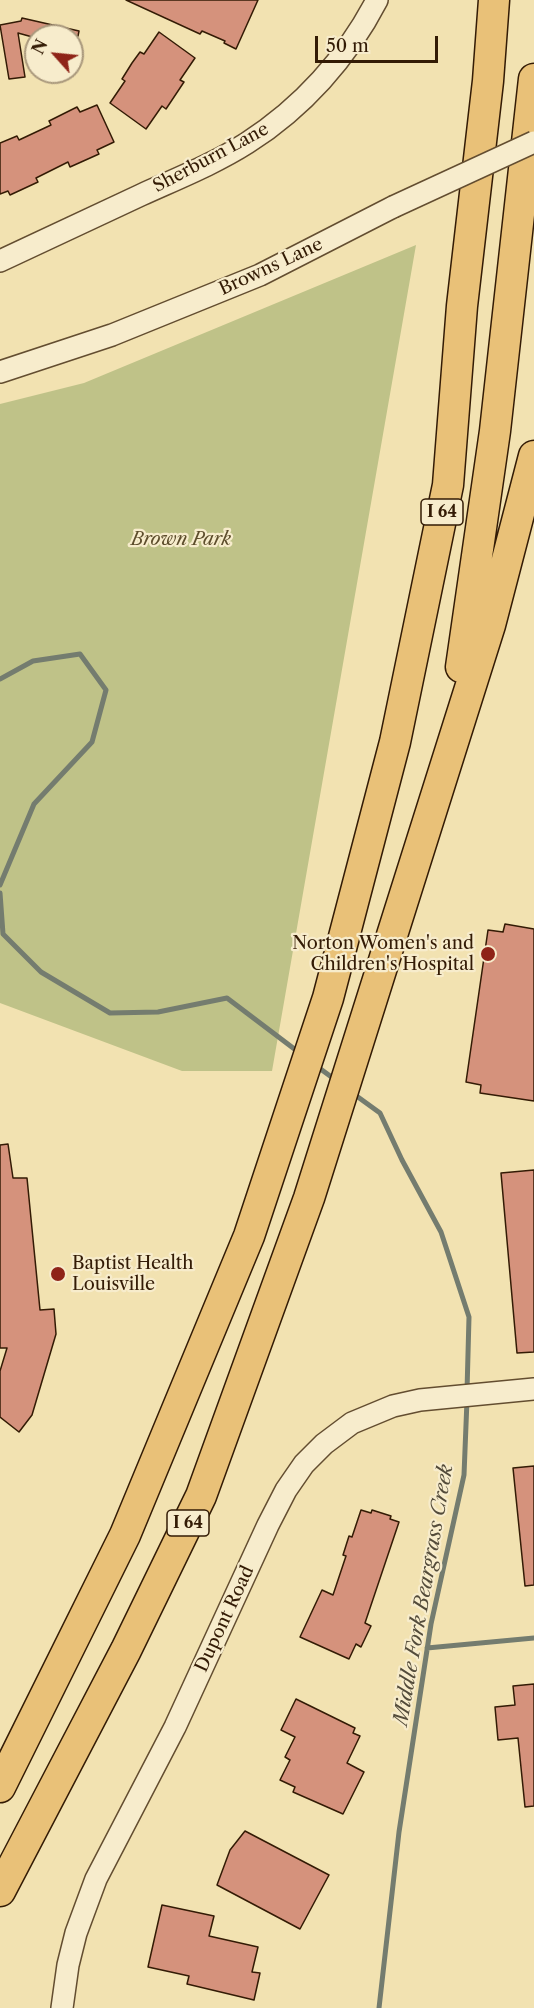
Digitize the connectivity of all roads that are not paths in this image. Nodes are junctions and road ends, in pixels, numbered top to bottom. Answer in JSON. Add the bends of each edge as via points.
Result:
{"nodes":[{"id":1,"x":377,"y":0,"type":"edge"},
{"id":2,"x":494,"y":0,"type":"edge"},
{"id":3,"x":534,"y":79,"type":"edge"},
{"id":4,"x":534,"y":142,"type":"edge"},
{"id":5,"x":0,"y":261,"type":"edge"},
{"id":6,"x":0,"y":372,"type":"edge"},
{"id":7,"x":534,"y":456,"type":"edge"},
{"id":8,"x":443,"y":773,"type":"junction"},
{"id":9,"x":534,"y":1389,"type":"edge"},
{"id":10,"x":0,"y":1787,"type":"edge"},
{"id":11,"x":0,"y":1891,"type":"edge"},
{"id":12,"x":62,"y":2008,"type":"edge"}],
"edges":[{"from":1,"to":5,"type":"street","name":"Sherburn Lane","via":[[335,66],[274,125],[210,163]]},
{"from":2,"to":10,"type":"highway","number":"I 64","via":[[448,485],[395,742],[324,1012],[249,1236],[125,1535]]},
{"from":3,"to":8,"type":"highway","number":"I 64","via":[[495,431]]},
{"from":4,"to":6,"type":"street","name":"Browns Lane","bridge":true,"via":[[393,207],[260,275],[112,335]]},
{"from":7,"to":8,"type":"highway","via":[[490,625]]},
{"from":8,"to":11,"type":"highway","number":"I 64","via":[[309,1198],[201,1496]]},
{"from":9,"to":12,"type":"street","name":"Dupont Road","via":[[393,1406],[352,1424],[304,1464],[268,1525],[175,1727],[96,1879],[76,1933]]}]}
